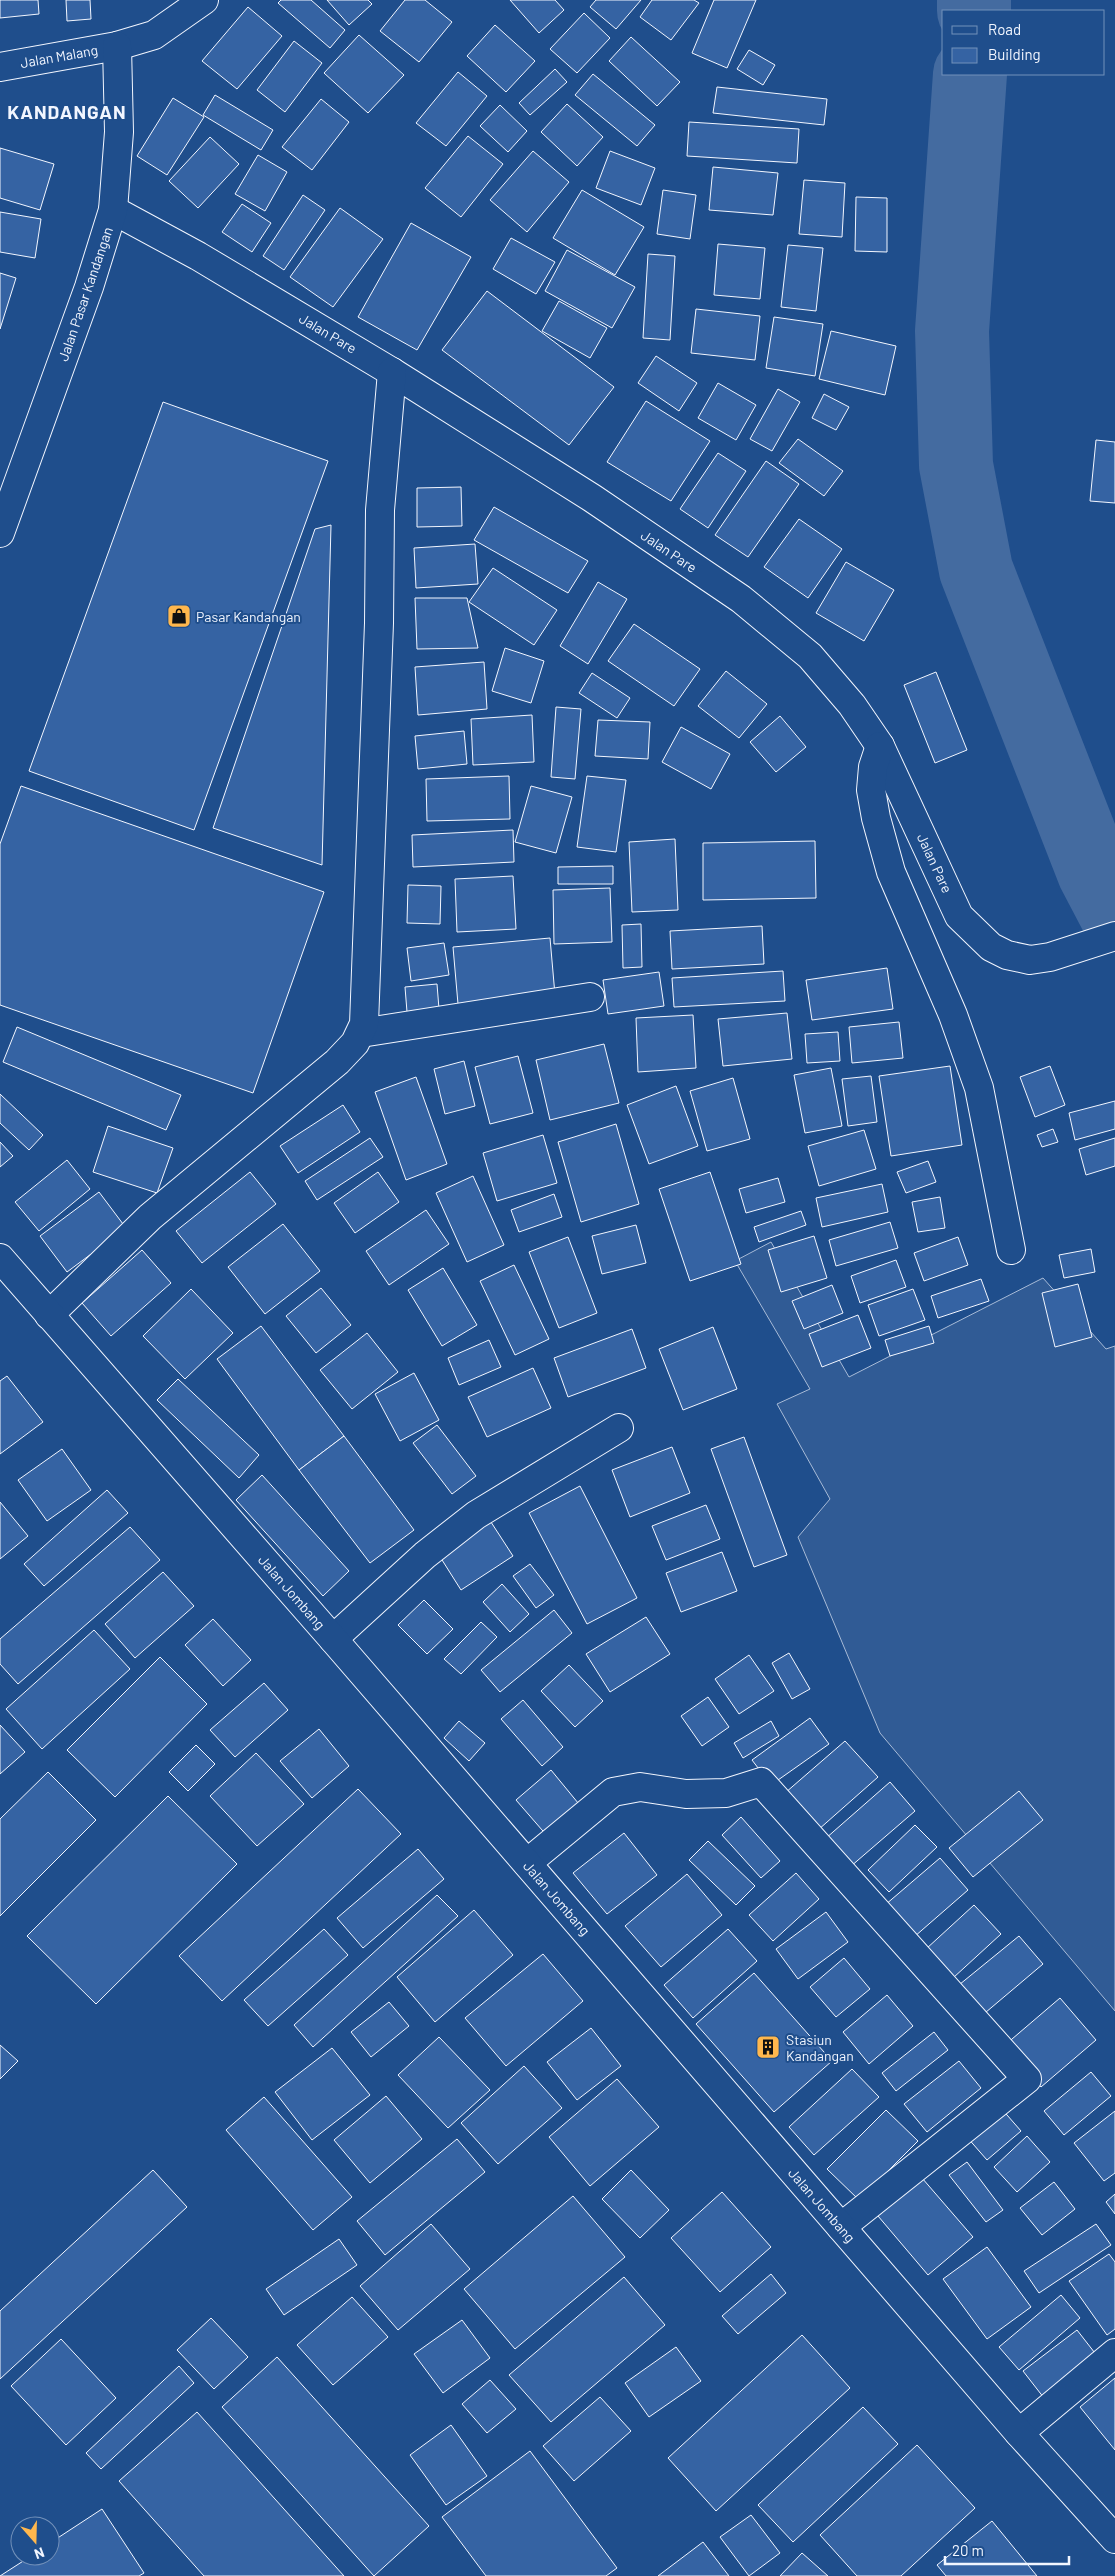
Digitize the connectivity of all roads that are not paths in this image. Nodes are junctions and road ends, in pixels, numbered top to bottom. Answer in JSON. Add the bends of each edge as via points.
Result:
{"nodes":[{"id":1,"x":204,"y":0,"type":"edge"},
{"id":2,"x":118,"y":46,"type":"junction"},
{"id":3,"x":0,"y":67,"type":"edge"},
{"id":4,"x":114,"y":210,"type":"junction"},
{"id":5,"x":392,"y":372,"type":"junction"},
{"id":6,"x":0,"y":533,"type":"edge"},
{"id":7,"x":880,"y":746,"type":"junction"},
{"id":8,"x":1115,"y":936,"type":"edge"},
{"id":9,"x":590,"y":997,"type":"dead end"},
{"id":10,"x":361,"y":1033,"type":"junction"},
{"id":11,"x":1011,"y":1250,"type":"dead end"},
{"id":12,"x":0,"y":1258,"type":"edge"},
{"id":13,"x":49,"y":1315,"type":"junction"},
{"id":14,"x":619,"y":1428,"type":"dead end"},
{"id":15,"x":334,"y":1639,"type":"junction"},
{"id":16,"x":527,"y":1864,"type":"junction"},
{"id":17,"x":841,"y":2227,"type":"junction"},
{"id":18,"x":1115,"y":2354,"type":"edge"},
{"id":19,"x":1019,"y":2433,"type":"junction"},
{"id":20,"x":1115,"y":2539,"type":"edge"}],
"edges":[{"from":1,"to":2,"type":"street","name":"Jalan Malang","via":[[154,35]]},
{"from":2,"to":3,"type":"street","name":"Jalan Malang"},
{"from":2,"to":4,"type":"street","name":"Jalan Pasar Kandangan","via":[[119,132]]},
{"from":4,"to":5,"type":"street","name":"Jalan Pare","via":[[198,256]]},
{"from":4,"to":6,"type":"street","name":"Jalan Pasar Kandangan"},
{"from":5,"to":7,"type":"street","name":"Jalan Pare","via":[[592,498],[741,599],[810,656],[852,705]]},
{"from":5,"to":10,"type":"street","via":[[380,510],[379,623],[364,1024]]},
{"from":7,"to":8,"type":"street","name":"Jalan Pare","via":[[959,916],[991,947],[1007,955],[1030,960],[1050,957]]},
{"from":7,"to":11,"type":"street","via":[[873,767],[871,790],[876,818],[891,872],[952,1015],[979,1088]]},
{"from":9,"to":10,"type":"street"},
{"from":10,"to":13,"type":"street","via":[[337,1062],[150,1217]]},
{"from":12,"to":13,"type":"street","name":"Jalan Jombang"},
{"from":13,"to":15,"type":"street","name":"Jalan Jombang"},
{"from":14,"to":15,"type":"street","via":[[476,1515],[425,1555]]},
{"from":15,"to":16,"type":"street","name":"Jalan Jombang"},
{"from":16,"to":17,"type":"street","name":"Jalan Jombang"},
{"from":16,"to":17,"type":"street","via":[[613,1792],[640,1787],[686,1794],[726,1793],[761,1782],[1027,2079]]},
{"from":17,"to":19,"type":"street","name":"Jalan Jombang"},
{"from":18,"to":19,"type":"street"},
{"from":19,"to":20,"type":"street","name":"Jalan Jombang"}]}
